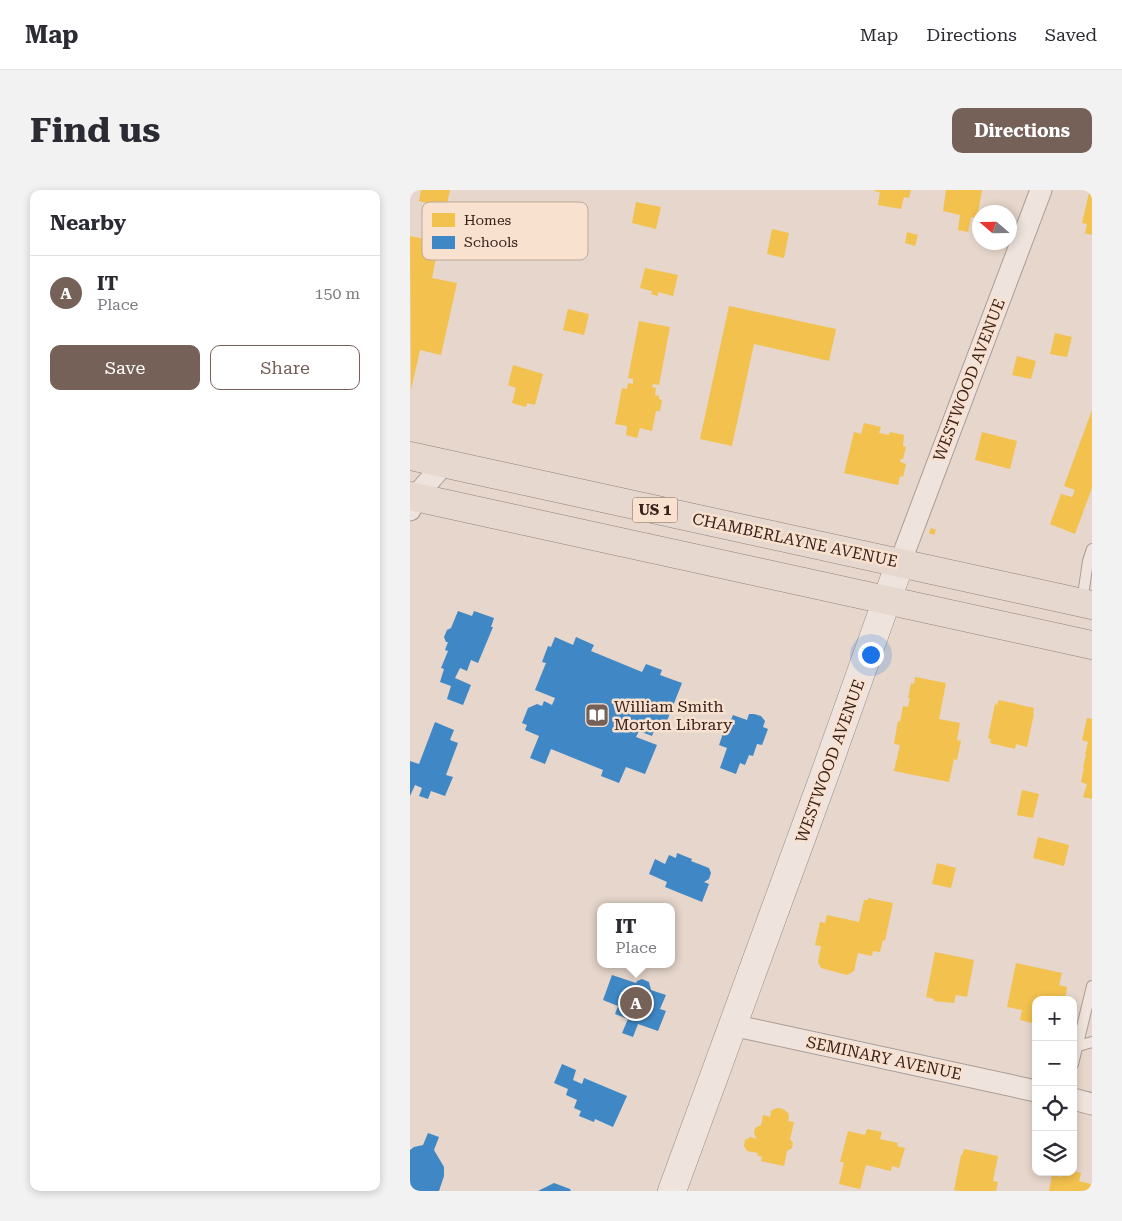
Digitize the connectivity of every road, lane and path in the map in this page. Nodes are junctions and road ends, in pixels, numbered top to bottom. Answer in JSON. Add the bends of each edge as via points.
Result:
{"nodes":[{"id":1,"x":1041,"y":190,"type":"edge"},
{"id":2,"x":410,"y":456,"type":"edge"},
{"id":3,"x":444,"y":464,"type":"junction"},
{"id":4,"x":412,"y":501,"type":"edge"},
{"id":5,"x":1092,"y":549,"type":"edge"},
{"id":6,"x":900,"y":563,"type":"junction"},
{"id":7,"x":887,"y":600,"type":"junction"},
{"id":8,"x":1087,"y":604,"type":"edge"},
{"id":9,"x":1092,"y":645,"type":"edge"},
{"id":10,"x":1092,"y":986,"type":"edge"},
{"id":11,"x":732,"y":1026,"type":"junction"},
{"id":12,"x":1092,"y":1042,"type":"edge"},
{"id":13,"x":1078,"y":1046,"type":"junction"},
{"id":14,"x":1077,"y":1050,"type":"edge"},
{"id":15,"x":1032,"y":1090,"type":"edge"},
{"id":16,"x":1077,"y":1101,"type":"edge"},
{"id":17,"x":1092,"y":1104,"type":"edge"},
{"id":18,"x":672,"y":1191,"type":"edge"}],
"edges":[{"from":1,"to":6,"type":"street","name":"WESTWOOD AVENUE"},
{"from":2,"to":3,"type":"main road","name":"CHAMBERLAYNE AVENUE","number":"US 1"},
{"from":3,"to":4,"type":"street"},
{"from":3,"to":6,"type":"main road","name":"CHAMBERLAYNE AVENUE","number":"US 1"},
{"from":4,"to":7,"type":"main road","number":"US 1"},
{"from":5,"to":8,"type":"lane","via":[[1088,561]]},
{"from":6,"to":7,"type":"street","name":"WESTWOOD AVENUE"},
{"from":6,"to":8,"type":"main road","name":"CHAMBERLAYNE AVENUE","number":"US 1"},
{"from":7,"to":9,"type":"main road","number":"US 1"},
{"from":7,"to":11,"type":"street","name":"WESTWOOD AVENUE"},
{"from":10,"to":13,"type":"lane"},
{"from":11,"to":15,"type":"street","name":"SEMINARY AVENUE"},
{"from":11,"to":18,"type":"street","name":"WESTWOOD AVENUE"},
{"from":12,"to":13,"type":"lane"},
{"from":13,"to":14,"type":"lane"},
{"from":16,"to":17,"type":"street"}]}
